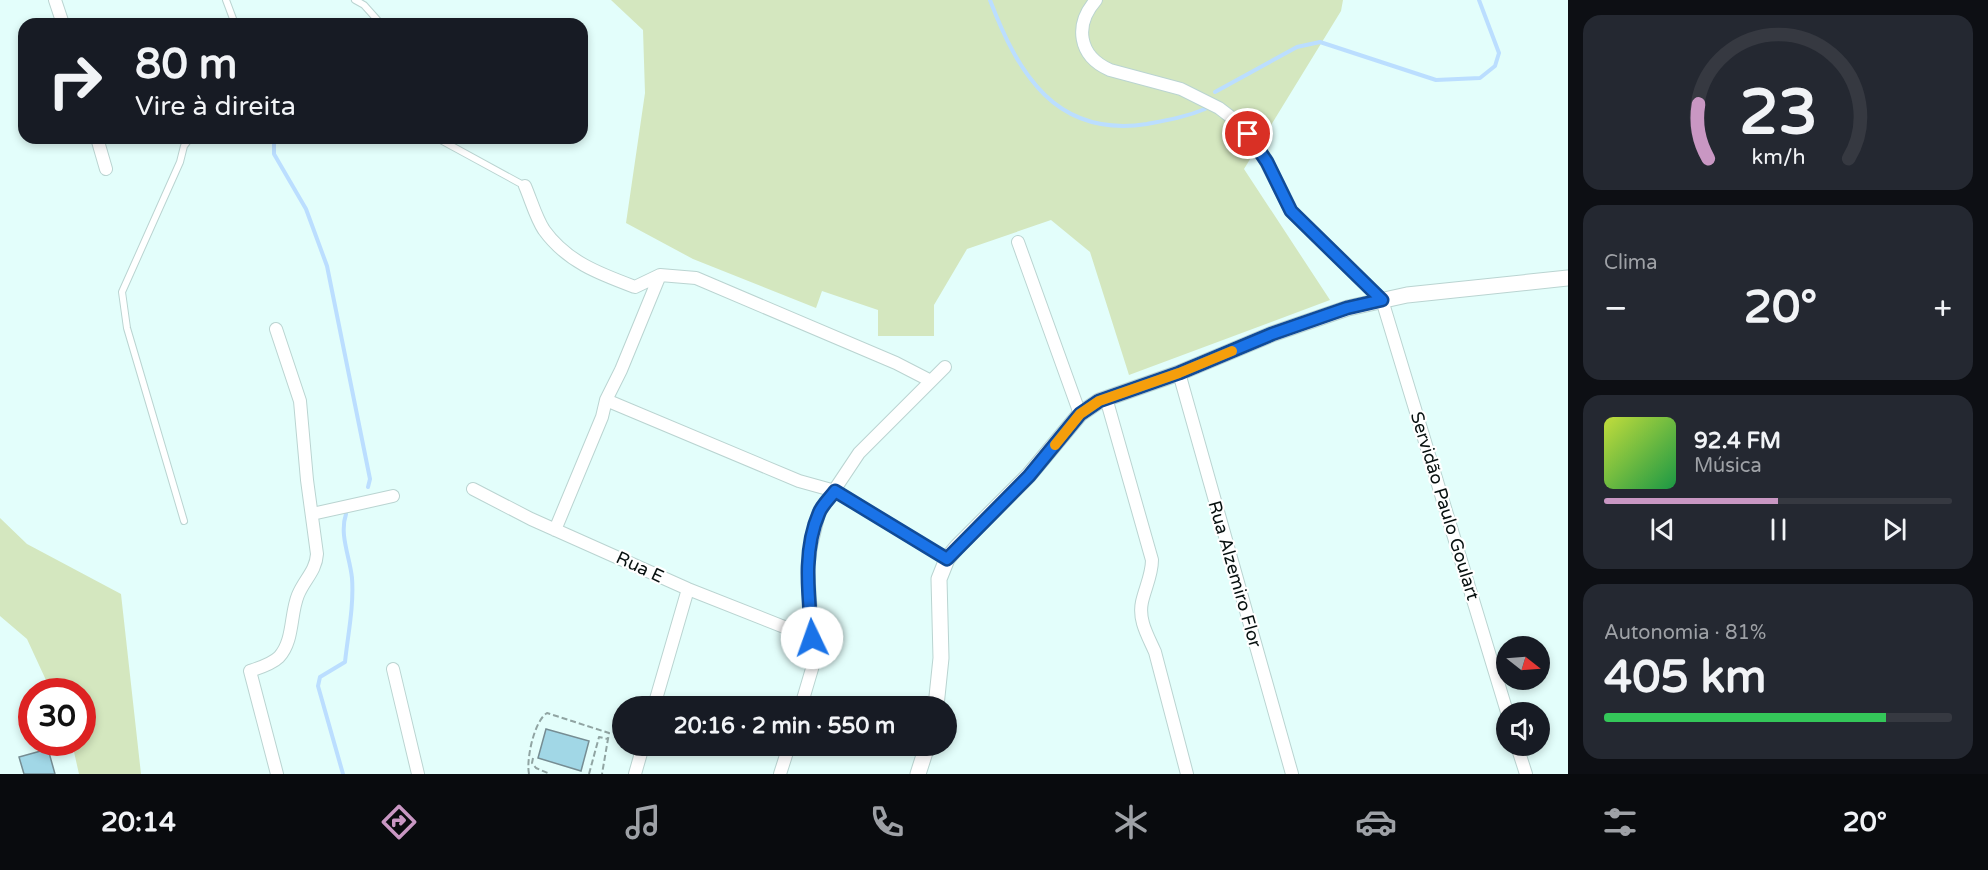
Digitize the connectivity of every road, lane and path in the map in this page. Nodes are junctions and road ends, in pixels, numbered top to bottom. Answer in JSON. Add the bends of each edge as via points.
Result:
{"nodes":[{"id":1,"x":55,"y":0,"type":"edge"},
{"id":2,"x":226,"y":0,"type":"edge"},
{"id":3,"x":355,"y":0,"type":"edge"},
{"id":4,"x":1096,"y":0,"type":"edge"},
{"id":5,"x":61,"y":18,"type":"edge"},
{"id":6,"x":233,"y":18,"type":"edge"},
{"id":7,"x":376,"y":18,"type":"edge"},
{"id":8,"x":99,"y":144,"type":"edge"},
{"id":9,"x":186,"y":144,"type":"edge"},
{"id":10,"x":448,"y":144,"type":"edge"},
{"id":11,"x":106,"y":169,"type":"dead end"},
{"id":12,"x":525,"y":186,"type":"joint"},
{"id":13,"x":1018,"y":242,"type":"dead end"},
{"id":14,"x":660,"y":275,"type":"junction"},
{"id":15,"x":1568,"y":278,"type":"edge"},
{"id":16,"x":1382,"y":300,"type":"junction"},
{"id":17,"x":276,"y":329,"type":"dead end"},
{"id":18,"x":945,"y":367,"type":"dead end"},
{"id":19,"x":1179,"y":373,"type":"junction"},
{"id":20,"x":931,"y":381,"type":"junction"},
{"id":21,"x":1106,"y":398,"type":"junction"},
{"id":22,"x":606,"y":400,"type":"junction"},
{"id":23,"x":1080,"y":414,"type":"junction"},
{"id":24,"x":472,"y":489,"type":"dead end"},
{"id":25,"x":835,"y":491,"type":"junction"},
{"id":26,"x":393,"y":496,"type":"dead end"},
{"id":27,"x":312,"y":514,"type":"junction"},
{"id":28,"x":184,"y":521,"type":"dead end"},
{"id":29,"x":555,"y":530,"type":"junction"},
{"id":30,"x":947,"y":559,"type":"junction"},
{"id":31,"x":688,"y":589,"type":"junction"},
{"id":32,"x":812,"y":638,"type":"junction"},
{"id":33,"x":393,"y":669,"type":"dead end"},
{"id":34,"x":657,"y":696,"type":"edge"},
{"id":35,"x":804,"y":696,"type":"edge"},
{"id":36,"x":937,"y":696,"type":"edge"},
{"id":37,"x":1504,"y":702,"type":"edge"},
{"id":38,"x":608,"y":739,"type":"junction"},
{"id":39,"x":640,"y":756,"type":"edge"},
{"id":40,"x":786,"y":756,"type":"edge"},
{"id":41,"x":924,"y":756,"type":"edge"},
{"id":42,"x":1520,"y":756,"type":"edge"},
{"id":43,"x":532,"y":758,"type":"dead end"},
{"id":44,"x":277,"y":774,"type":"edge"},
{"id":45,"x":418,"y":774,"type":"edge"},
{"id":46,"x":529,"y":774,"type":"edge"},
{"id":47,"x":550,"y":774,"type":"edge"},
{"id":48,"x":589,"y":774,"type":"edge"},
{"id":49,"x":602,"y":774,"type":"edge"},
{"id":50,"x":635,"y":774,"type":"edge"},
{"id":51,"x":780,"y":774,"type":"edge"},
{"id":52,"x":918,"y":774,"type":"edge"},
{"id":53,"x":1187,"y":774,"type":"edge"},
{"id":54,"x":1292,"y":774,"type":"edge"},
{"id":55,"x":1526,"y":774,"type":"edge"}],
"edges":[{"from":1,"to":5,"type":"street"},
{"from":2,"to":6,"type":"lane"},
{"from":3,"to":7,"type":"lane"},
{"from":4,"to":16,"type":"street","via":[[1082,32],[1083,46],[1090,57],[1110,70],[1181,89],[1236,121],[1259,148],[1291,211]]},
{"from":8,"to":11,"type":"street"},
{"from":9,"to":28,"type":"lane","via":[[122,292],[127,328]]},
{"from":10,"to":12,"type":"lane"},
{"from":12,"to":14,"type":"street","via":[[543,229],[591,270],[635,287]]},
{"from":13,"to":23,"type":"street"},
{"from":14,"to":20,"type":"street","via":[[696,278]]},
{"from":14,"to":22,"type":"street"},
{"from":15,"to":16,"type":"street"},
{"from":16,"to":19,"type":"street","via":[[1272,334]]},
{"from":16,"to":37,"type":"street","name":"Servidão Paulo Goulart"},
{"from":17,"to":27,"type":"street","via":[[300,401]]},
{"from":18,"to":20,"type":"street"},
{"from":19,"to":21,"type":"street"},
{"from":19,"to":54,"type":"street","name":"Rua Alzemiro Flor"},
{"from":20,"to":25,"type":"street","via":[[859,453]]},
{"from":21,"to":23,"type":"street"},
{"from":21,"to":53,"type":"street","via":[[1152,560],[1141,606],[1142,618],[1155,652]]},
{"from":22,"to":25,"type":"street","via":[[799,481]]},
{"from":22,"to":29,"type":"street"},
{"from":23,"to":30,"type":"street","via":[[1029,476]]},
{"from":24,"to":29,"type":"street","name":"Rua E"},
{"from":25,"to":30,"type":"street"},
{"from":25,"to":32,"type":"street","via":[[819,513],[811,546],[808,568]]},
{"from":26,"to":27,"type":"street"},
{"from":27,"to":44,"type":"street","via":[[318,554],[298,594],[289,638],[278,658],[250,671]]},
{"from":29,"to":31,"type":"street","name":"Rua E"},
{"from":30,"to":36,"type":"street","via":[[939,579],[941,658]]},
{"from":31,"to":32,"type":"street","name":"Rua E"},
{"from":31,"to":34,"type":"street"},
{"from":32,"to":35,"type":"street","via":[[814,662]]},
{"from":33,"to":45,"type":"street"},
{"from":38,"to":46,"type":"path","via":[[609,733],[604,730],[547,713],[539,720],[527,761]]},
{"from":38,"to":48,"type":"path","via":[[599,737]]},
{"from":38,"to":49,"type":"path"},
{"from":39,"to":50,"type":"street"},
{"from":40,"to":51,"type":"street"},
{"from":41,"to":52,"type":"street"},
{"from":42,"to":55,"type":"street"},
{"from":43,"to":47,"type":"path","via":[[536,768]]}]}
